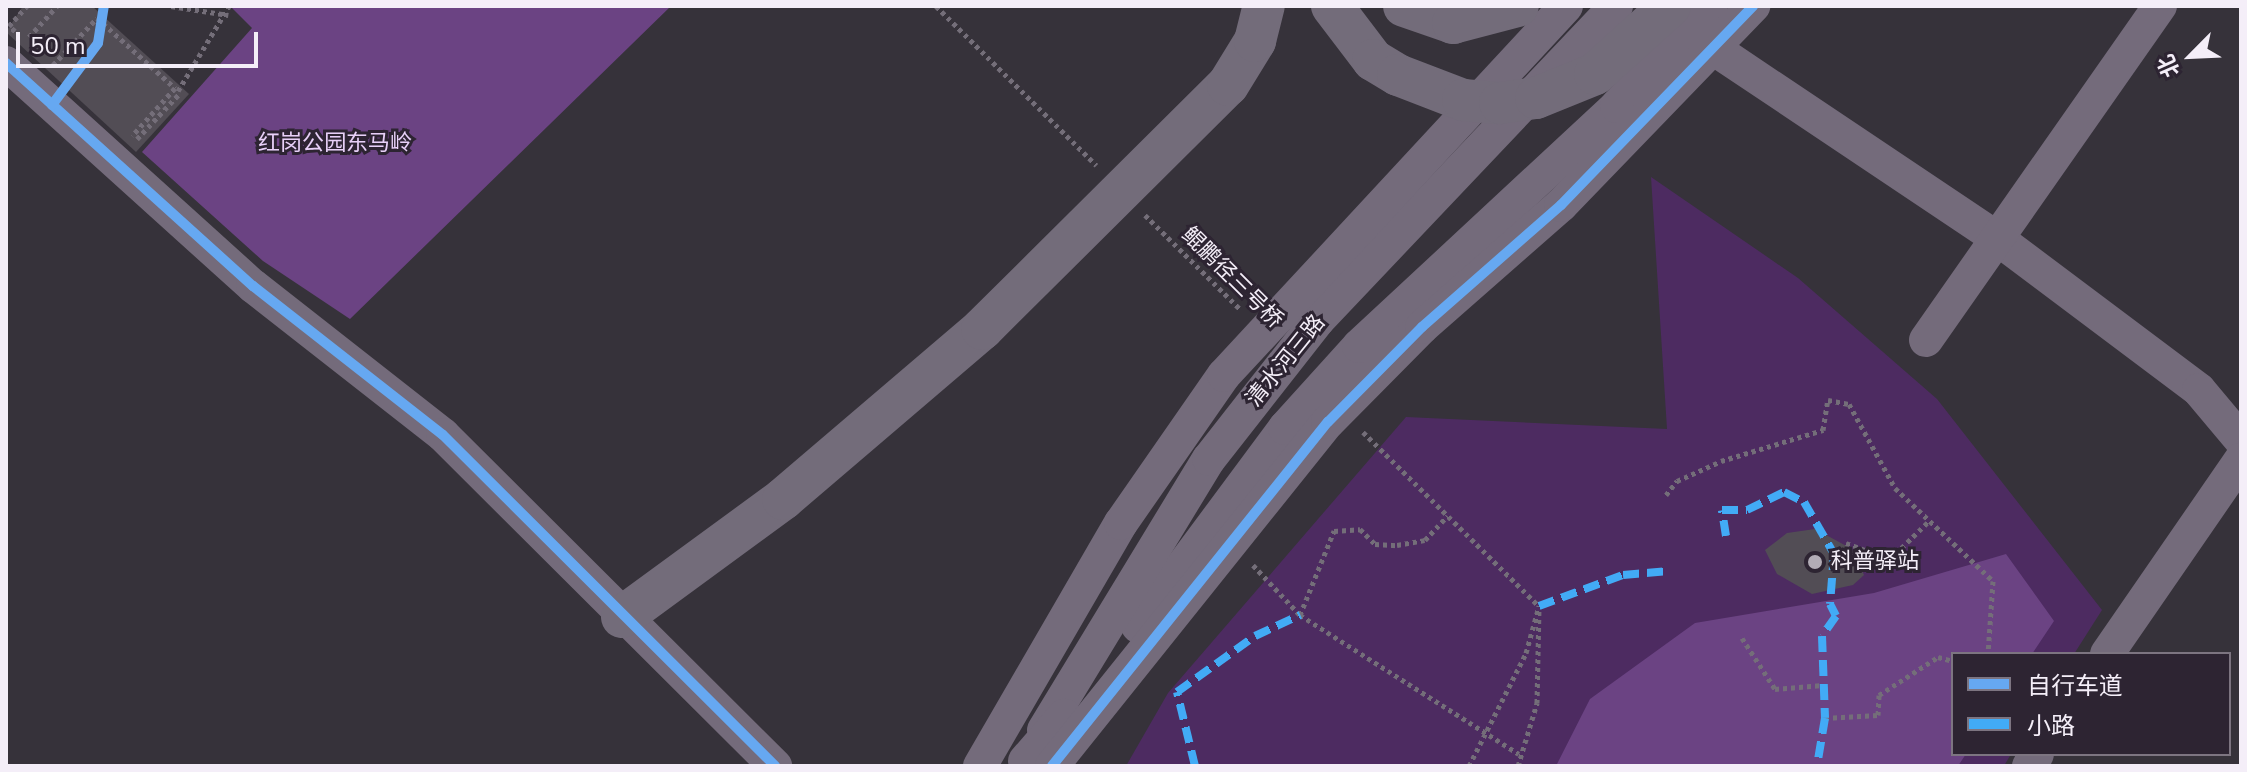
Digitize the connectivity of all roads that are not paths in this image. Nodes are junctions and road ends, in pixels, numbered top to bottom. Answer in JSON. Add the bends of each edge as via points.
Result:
{"nodes":[{"id":1,"x":1264,"y":6,"type":"edge"},
{"id":2,"x":1332,"y":6,"type":"edge"},
{"id":3,"x":1404,"y":6,"type":"edge"},
{"id":4,"x":1518,"y":6,"type":"edge"},
{"id":5,"x":1566,"y":6,"type":"edge"},
{"id":6,"x":1616,"y":6,"type":"edge"},
{"id":7,"x":1670,"y":6,"type":"edge"},
{"id":8,"x":1711,"y":6,"type":"edge"},
{"id":9,"x":1753,"y":6,"type":"edge"},
{"id":10,"x":2160,"y":6,"type":"edge"},
{"id":11,"x":1713,"y":48,"type":"junction"},
{"id":12,"x":6,"y":63,"type":"edge"},
{"id":13,"x":1998,"y":239,"type":"junction"},
{"id":14,"x":1926,"y":340,"type":"dead end"},
{"id":15,"x":2241,"y":440,"type":"edge"},
{"id":16,"x":2241,"y":460,"type":"edge"},
{"id":17,"x":622,"y":617,"type":"junction"},
{"id":18,"x":2108,"y":652,"type":"edge"},
{"id":19,"x":1033,"y":764,"type":"edge"},
{"id":20,"x":775,"y":766,"type":"edge"},
{"id":21,"x":980,"y":766,"type":"edge"}],
"edges":[{"from":1,"to":17,"type":"main road","via":[[1255,41],[1228,85],[982,329],[783,499]]},
{"from":2,"to":7,"type":"main road","via":[[1373,60],[1398,75],[1463,100],[1500,103],[1536,98],[1595,74]]},
{"from":3,"to":4,"type":"main road","via":[[1453,23]]},
{"from":5,"to":21,"type":"street","name":"清水河三路","via":[[1292,296],[1174,442],[1075,597]]},
{"from":6,"to":19,"type":"street","name":"清水河三路","via":[[1318,320],[1209,459]]},
{"from":8,"to":19,"type":"street","via":[[1596,127],[1359,346],[1285,428]]},
{"from":9,"to":11,"type":"street"},
{"from":10,"to":13,"type":"street"},
{"from":11,"to":13,"type":"street"},
{"from":11,"to":19,"type":"street","via":[[1561,205],[1422,327],[1328,422]]},
{"from":12,"to":17,"type":"street","via":[[253,286],[443,435]]},
{"from":13,"to":14,"type":"street"},
{"from":13,"to":15,"type":"street","via":[[2199,390]]},
{"from":16,"to":18,"type":"street"},
{"from":17,"to":20,"type":"street"}]}
